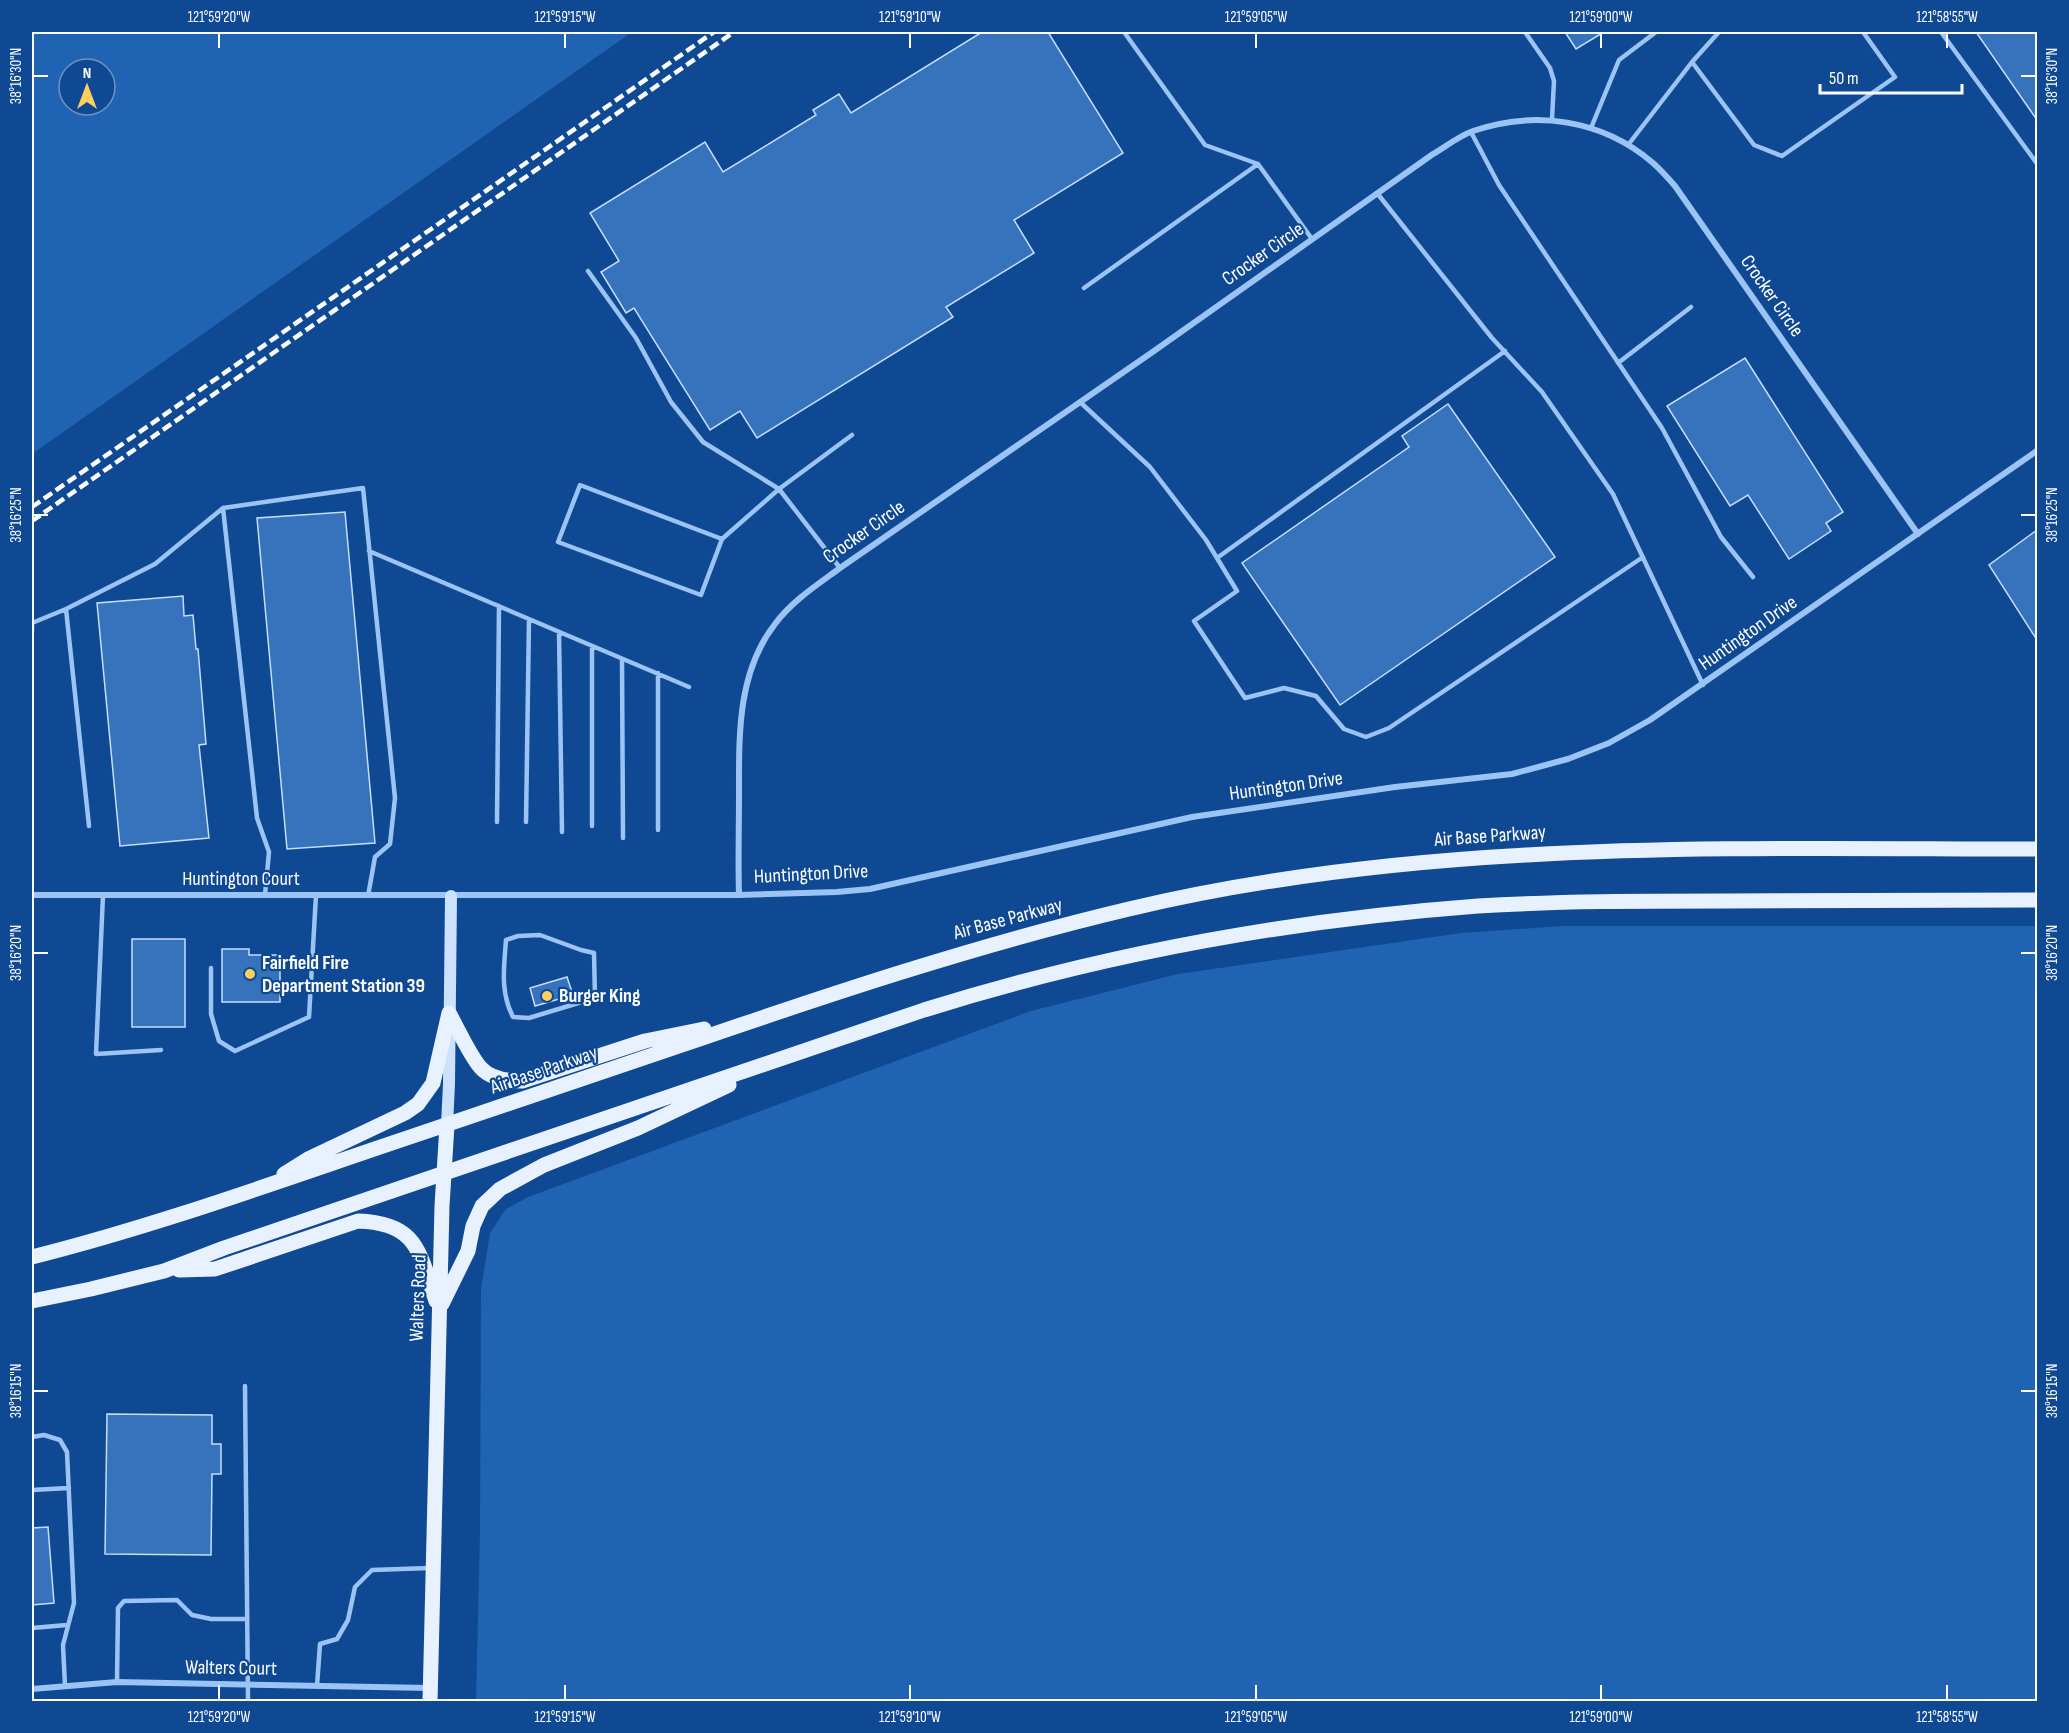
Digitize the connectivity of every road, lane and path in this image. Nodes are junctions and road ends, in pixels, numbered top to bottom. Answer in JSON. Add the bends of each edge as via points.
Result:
{"nodes":[{"id":1,"x":1124,"y":32,"type":"edge"},
{"id":2,"x":1525,"y":32,"type":"edge"},
{"id":3,"x":1656,"y":32,"type":"edge"},
{"id":4,"x":1719,"y":32,"type":"edge"},
{"id":5,"x":1863,"y":32,"type":"edge"},
{"id":6,"x":1941,"y":32,"type":"edge"},
{"id":7,"x":1692,"y":62,"type":"junction"},
{"id":8,"x":1552,"y":119,"type":"junction"},
{"id":9,"x":1591,"y":128,"type":"junction"},
{"id":10,"x":1471,"y":132,"type":"junction"},
{"id":11,"x":1628,"y":144,"type":"junction"},
{"id":12,"x":1258,"y":164,"type":"junction"},
{"id":13,"x":2037,"y":165,"type":"edge"},
{"id":14,"x":1377,"y":194,"type":"junction"},
{"id":15,"x":1312,"y":239,"type":"junction"},
{"id":16,"x":588,"y":271,"type":"dead end"},
{"id":17,"x":1084,"y":288,"type":"dead end"},
{"id":18,"x":1691,"y":307,"type":"dead end"},
{"id":19,"x":1505,"y":351,"type":"junction"},
{"id":20,"x":1618,"y":363,"type":"junction"},
{"id":21,"x":1080,"y":402,"type":"junction"},
{"id":22,"x":852,"y":435,"type":"dead end"},
{"id":23,"x":2037,"y":450,"type":"edge"},
{"id":24,"x":779,"y":489,"type":"junction"},
{"id":25,"x":223,"y":508,"type":"junction"},
{"id":26,"x":1918,"y":534,"type":"junction"},
{"id":27,"x":722,"y":539,"type":"junction"},
{"id":28,"x":369,"y":551,"type":"junction"},
{"id":29,"x":1643,"y":557,"type":"junction"},
{"id":30,"x":1217,"y":558,"type":"junction"},
{"id":31,"x":840,"y":568,"type":"junction"},
{"id":32,"x":1753,"y":577,"type":"dead end"},
{"id":33,"x":499,"y":606,"type":"junction"},
{"id":34,"x":66,"y":609,"type":"junction"},
{"id":35,"x":529,"y":619,"type":"junction"},
{"id":36,"x":32,"y":630,"type":"edge"},
{"id":37,"x":559,"y":632,"type":"junction"},
{"id":38,"x":592,"y":646,"type":"junction"},
{"id":39,"x":622,"y":659,"type":"junction"},
{"id":40,"x":658,"y":674,"type":"junction"},
{"id":41,"x":1703,"y":685,"type":"junction"},
{"id":42,"x":689,"y":687,"type":"dead end"},
{"id":43,"x":497,"y":822,"type":"dead end"},
{"id":44,"x":526,"y":822,"type":"dead end"},
{"id":45,"x":89,"y":826,"type":"dead end"},
{"id":46,"x":592,"y":826,"type":"dead end"},
{"id":47,"x":658,"y":830,"type":"dead end"},
{"id":48,"x":562,"y":832,"type":"dead end"},
{"id":49,"x":623,"y":838,"type":"dead end"},
{"id":50,"x":2037,"y":849,"type":"edge"},
{"id":51,"x":32,"y":895,"type":"edge"},
{"id":52,"x":103,"y":895,"type":"junction"},
{"id":53,"x":265,"y":895,"type":"junction"},
{"id":54,"x":316,"y":895,"type":"junction"},
{"id":55,"x":739,"y":895,"type":"junction"},
{"id":56,"x":368,"y":896,"type":"junction"},
{"id":57,"x":451,"y":896,"type":"junction"},
{"id":58,"x":2037,"y":900,"type":"edge"},
{"id":59,"x":594,"y":953,"type":"joint"},
{"id":60,"x":211,"y":968,"type":"dead end"},
{"id":61,"x":449,"y":1013,"type":"junction"},
{"id":62,"x":768,"y":1015,"type":"junction"},
{"id":63,"x":161,"y":1050,"type":"dead end"},
{"id":64,"x":797,"y":1052,"type":"junction"},
{"id":65,"x":447,"y":1125,"type":"junction"},
{"id":66,"x":444,"y":1174,"type":"junction"},
{"id":67,"x":262,"y":1188,"type":"junction"},
{"id":68,"x":32,"y":1257,"type":"edge"},
{"id":69,"x":164,"y":1271,"type":"junction"},
{"id":70,"x":32,"y":1301,"type":"edge"},
{"id":71,"x":439,"y":1310,"type":"junction"},
{"id":72,"x":245,"y":1386,"type":"dead end"},
{"id":73,"x":32,"y":1437,"type":"edge"},
{"id":74,"x":69,"y":1488,"type":"junction"},
{"id":75,"x":32,"y":1490,"type":"edge"},
{"id":76,"x":433,"y":1568,"type":"junction"},
{"id":77,"x":246,"y":1619,"type":"junction"},
{"id":78,"x":67,"y":1625,"type":"junction"},
{"id":79,"x":32,"y":1628,"type":"edge"},
{"id":80,"x":117,"y":1682,"type":"junction"},
{"id":81,"x":246,"y":1684,"type":"junction"},
{"id":82,"x":65,"y":1686,"type":"junction"},
{"id":83,"x":317,"y":1686,"type":"junction"},
{"id":84,"x":32,"y":1689,"type":"edge"},
{"id":85,"x":430,"y":1695,"type":"edge"},
{"id":86,"x":248,"y":1701,"type":"edge"}],
"edges":[{"from":1,"to":12,"type":"lane","via":[[1205,145]]},
{"from":2,"to":8,"type":"lane","via":[[1550,68],[1554,81]]},
{"from":3,"to":9,"type":"lane","via":[[1619,60]]},
{"from":4,"to":7,"type":"lane"},
{"from":5,"to":7,"type":"lane","via":[[1895,77],[1782,156],[1754,145]]},
{"from":6,"to":13,"type":"lane"},
{"from":7,"to":11,"type":"lane"},
{"from":8,"to":9,"type":"street","name":"Crocker Circle"},
{"from":8,"to":10,"type":"street","name":"Crocker Circle","via":[[1519,120]]},
{"from":9,"to":11,"type":"street","name":"Crocker Circle"},
{"from":10,"to":14,"type":"street","name":"Crocker Circle"},
{"from":10,"to":20,"type":"lane","via":[[1499,185]]},
{"from":11,"to":26,"type":"street","name":"Crocker Circle","via":[[1675,186]]},
{"from":12,"to":15,"type":"lane"},
{"from":12,"to":17,"type":"lane"},
{"from":14,"to":15,"type":"street","name":"Crocker Circle"},
{"from":14,"to":19,"type":"lane"},
{"from":15,"to":21,"type":"street","name":"Crocker Circle"},
{"from":16,"to":24,"type":"lane","via":[[636,338],[671,402],[703,442]]},
{"from":18,"to":20,"type":"lane"},
{"from":19,"to":29,"type":"lane","via":[[1542,392],[1612,494]]},
{"from":19,"to":30,"type":"lane"},
{"from":20,"to":32,"type":"lane","via":[[1662,428],[1721,537]]},
{"from":21,"to":30,"type":"lane","via":[[1150,467]]},
{"from":21,"to":31,"type":"street","name":"Crocker Circle"},
{"from":22,"to":24,"type":"lane"},
{"from":23,"to":26,"type":"street","name":"Huntington Drive"},
{"from":24,"to":27,"type":"lane"},
{"from":24,"to":31,"type":"lane"},
{"from":25,"to":28,"type":"lane","via":[[363,488]]},
{"from":25,"to":34,"type":"lane","via":[[155,564]]},
{"from":25,"to":53,"type":"lane","via":[[257,818],[269,852]]},
{"from":26,"to":41,"type":"street","name":"Huntington Drive"},
{"from":27,"to":27,"type":"lane","via":[[701,596],[558,542],[580,485]]},
{"from":28,"to":33,"type":"lane"},
{"from":28,"to":56,"type":"lane","via":[[395,798],[390,844],[375,857]]},
{"from":29,"to":30,"type":"lane","via":[[1389,728],[1366,737],[1344,729],[1316,696],[1284,688],[1245,698],[1194,621],[1237,591]]},
{"from":29,"to":41,"type":"lane"},
{"from":31,"to":55,"type":"street","name":"Crocker Circle","via":[[801,597],[774,624],[755,657],[744,691],[739,730]]},
{"from":33,"to":35,"type":"lane"},
{"from":33,"to":43,"type":"lane"},
{"from":34,"to":36,"type":"lane","via":[[32,623]]},
{"from":34,"to":45,"type":"lane"},
{"from":35,"to":37,"type":"lane"},
{"from":35,"to":44,"type":"lane"},
{"from":37,"to":38,"type":"lane"},
{"from":37,"to":48,"type":"lane"},
{"from":38,"to":39,"type":"lane"},
{"from":38,"to":46,"type":"lane"},
{"from":39,"to":40,"type":"lane"},
{"from":39,"to":49,"type":"lane"},
{"from":40,"to":42,"type":"lane"},
{"from":40,"to":47,"type":"lane"},
{"from":41,"to":55,"type":"street","name":"Huntington Drive","via":[[1609,742],[1568,759],[1512,774],[1192,817],[870,889]]},
{"from":50,"to":62,"type":"main road","name":"Air Base Parkway","via":[[1664,849],[1545,853],[1308,876],[1133,908],[982,946]]},
{"from":51,"to":52,"type":"street","name":"Huntington Court"},
{"from":52,"to":53,"type":"street","name":"Huntington Court"},
{"from":52,"to":63,"type":"lane","via":[[96,1054]]},
{"from":53,"to":54,"type":"street","name":"Huntington Court"},
{"from":54,"to":56,"type":"street","name":"Huntington Court"},
{"from":54,"to":60,"type":"lane","via":[[309,1017],[235,1051],[219,1041],[211,1014]]},
{"from":55,"to":57,"type":"street","name":"Huntington Drive"},
{"from":56,"to":57,"type":"street","name":"Huntington Court"},
{"from":57,"to":61,"type":"street","name":"Walters Road"},
{"from":58,"to":64,"type":"main road","via":[[1647,901],[1480,906],[1409,913],[1240,936],[1131,956],[995,988]]},
{"from":59,"to":59,"type":"lane","via":[[540,935],[506,940],[503,979],[506,1004],[513,1017],[529,1018],[595,998]]},
{"from":61,"to":62,"type":"main road","via":[[481,1069],[509,1081],[522,1081],[645,1041]]},
{"from":61,"to":65,"type":"street","name":"Walters Road"},
{"from":61,"to":67,"type":"main road","via":[[433,1083],[418,1104],[308,1159]]},
{"from":62,"to":65,"type":"main road","name":"Air Base Parkway"},
{"from":64,"to":66,"type":"main road"},
{"from":64,"to":71,"type":"main road","via":[[638,1128],[544,1165],[500,1189],[482,1206],[468,1251]]},
{"from":65,"to":66,"type":"main road","name":"Walters Road"},
{"from":65,"to":67,"type":"main road","name":"Air Base Parkway"},
{"from":66,"to":69,"type":"main road"},
{"from":66,"to":71,"type":"main road","name":"Walters Road"},
{"from":67,"to":68,"type":"main road","name":"Air Base Parkway","via":[[146,1226]]},
{"from":69,"to":70,"type":"main road"},
{"from":69,"to":71,"type":"main road","via":[[215,1269],[358,1221],[379,1222],[405,1233],[419,1253]]},
{"from":71,"to":76,"type":"main road","name":"Walters Road"},
{"from":72,"to":77,"type":"lane"},
{"from":73,"to":74,"type":"lane","via":[[44,1435],[60,1440],[67,1452]]},
{"from":74,"to":75,"type":"lane"},
{"from":74,"to":78,"type":"lane","via":[[74,1604]]},
{"from":76,"to":83,"type":"lane","via":[[372,1570],[355,1587],[348,1620],[338,1639],[320,1644]]},
{"from":76,"to":85,"type":"main road","name":"Walters Road"},
{"from":77,"to":80,"type":"lane","via":[[211,1619],[192,1614],[177,1600],[124,1601],[118,1608]]},
{"from":77,"to":81,"type":"lane"},
{"from":78,"to":79,"type":"lane"},
{"from":78,"to":82,"type":"lane","via":[[63,1645]]},
{"from":80,"to":81,"type":"street","name":"Walters Court"},
{"from":80,"to":82,"type":"street","name":"Walters Court"},
{"from":81,"to":83,"type":"street","name":"Walters Court"},
{"from":81,"to":86,"type":"lane"},
{"from":82,"to":84,"type":"street","name":"Walters Court"},
{"from":83,"to":85,"type":"street","name":"Walters Court"}]}
